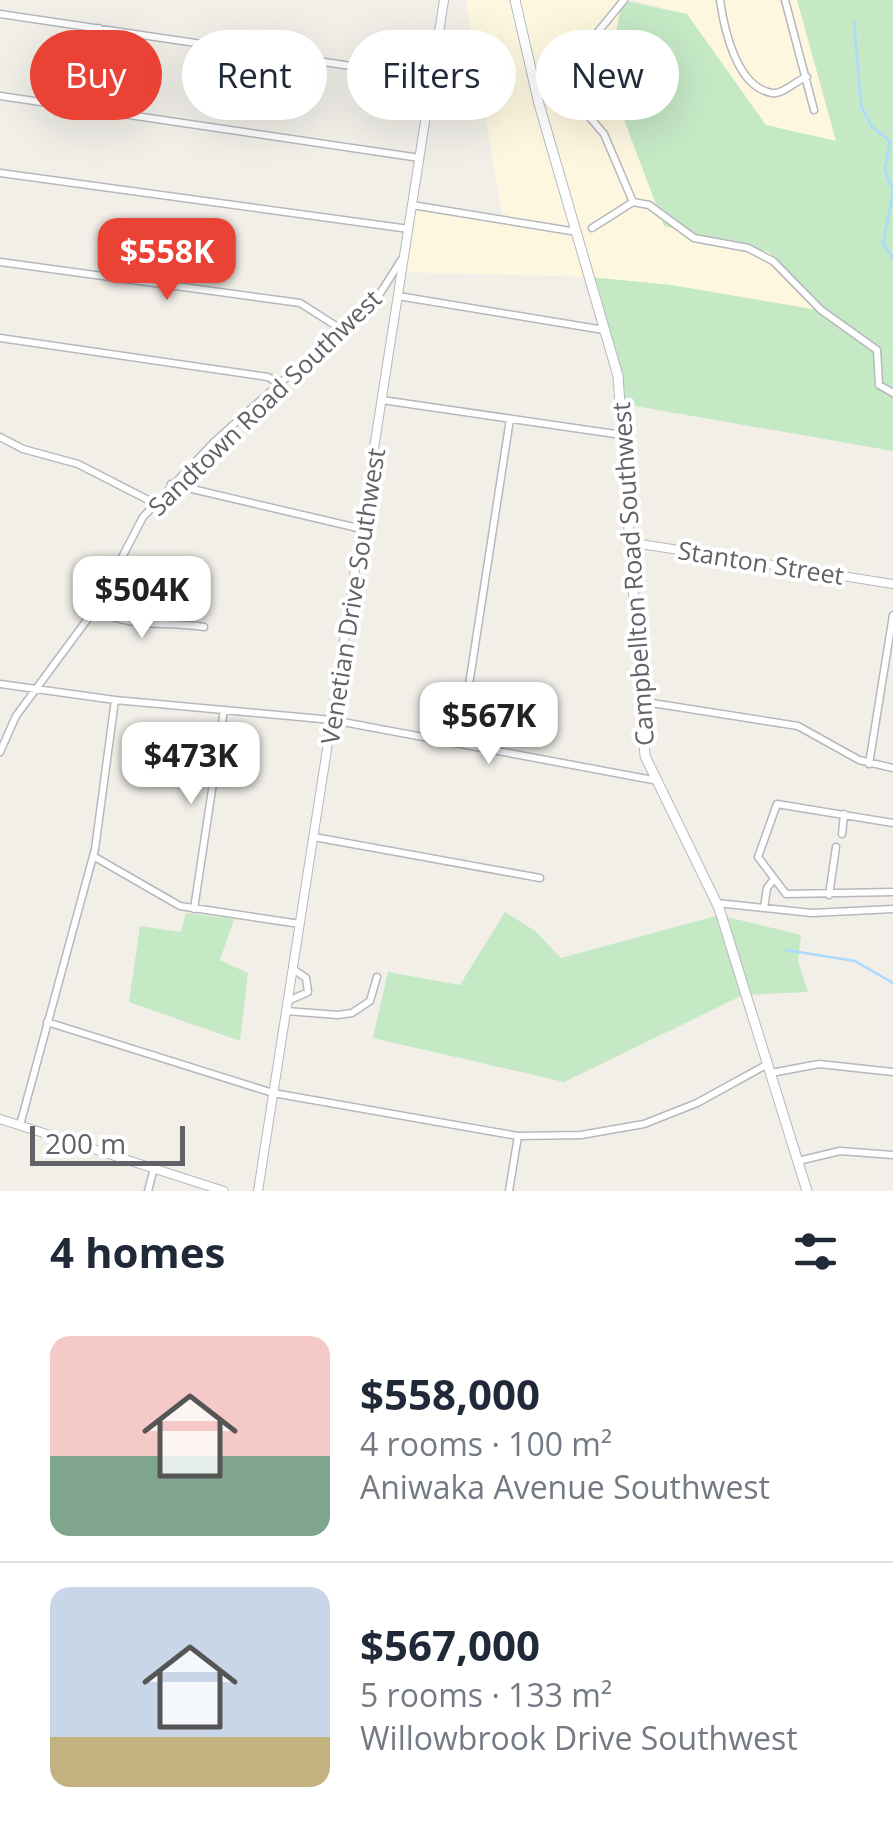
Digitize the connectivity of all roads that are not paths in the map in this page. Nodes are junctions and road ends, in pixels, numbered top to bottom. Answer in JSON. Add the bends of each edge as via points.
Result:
{"nodes":[{"id":1,"x":444,"y":0,"type":"edge"},
{"id":2,"x":515,"y":0,"type":"edge"},
{"id":3,"x":624,"y":0,"type":"edge"},
{"id":4,"x":720,"y":0,"type":"edge"},
{"id":5,"x":785,"y":0,"type":"edge"},
{"id":6,"x":0,"y":14,"type":"edge"},
{"id":7,"x":98,"y":28,"type":"joint"},
{"id":8,"x":439,"y":30,"type":"edge"},
{"id":9,"x":347,"y":65,"type":"edge"},
{"id":10,"x":808,"y":77,"type":"junction"},
{"id":11,"x":0,"y":96,"type":"edge"},
{"id":12,"x":30,"y":101,"type":"edge"},
{"id":13,"x":814,"y":110,"type":"dead end"},
{"id":14,"x":159,"y":120,"type":"edge"},
{"id":15,"x":426,"y":120,"type":"edge"},
{"id":16,"x":420,"y":158,"type":"junction"},
{"id":17,"x":0,"y":173,"type":"edge"},
{"id":18,"x":633,"y":202,"type":"junction"},
{"id":19,"x":412,"y":205,"type":"junction"},
{"id":20,"x":592,"y":228,"type":"dead end"},
{"id":21,"x":409,"y":229,"type":"junction"},
{"id":22,"x":577,"y":232,"type":"junction"},
{"id":23,"x":405,"y":255,"type":"junction"},
{"id":24,"x":0,"y":262,"type":"edge"},
{"id":25,"x":398,"y":296,"type":"junction"},
{"id":26,"x":342,"y":329,"type":"junction"},
{"id":27,"x":606,"y":330,"type":"junction"},
{"id":28,"x":0,"y":338,"type":"edge"},
{"id":29,"x":280,"y":384,"type":"junction"},
{"id":30,"x":893,"y":392,"type":"edge"},
{"id":31,"x":382,"y":400,"type":"junction"},
{"id":32,"x":510,"y":419,"type":"junction"},
{"id":33,"x":622,"y":435,"type":"junction"},
{"id":34,"x":0,"y":437,"type":"edge"},
{"id":35,"x":171,"y":484,"type":"junction"},
{"id":36,"x":154,"y":503,"type":"junction"},
{"id":37,"x":362,"y":529,"type":"junction"},
{"id":38,"x":628,"y":542,"type":"junction"},
{"id":39,"x":893,"y":584,"type":"edge"},
{"id":40,"x":95,"y":610,"type":"junction"},
{"id":41,"x":893,"y":614,"type":"edge"},
{"id":42,"x":204,"y":626,"type":"dead end"},
{"id":43,"x":0,"y":684,"type":"edge"},
{"id":44,"x":36,"y":689,"type":"junction"},
{"id":45,"x":115,"y":700,"type":"junction"},
{"id":46,"x":638,"y":701,"type":"junction"},
{"id":47,"x":224,"y":710,"type":"junction"},
{"id":48,"x":332,"y":720,"type":"junction"},
{"id":49,"x":460,"y":743,"type":"junction"},
{"id":50,"x":0,"y":752,"type":"edge"},
{"id":51,"x":869,"y":764,"type":"junction"},
{"id":52,"x":893,"y":768,"type":"edge"},
{"id":53,"x":653,"y":780,"type":"junction"},
{"id":54,"x":844,"y":814,"type":"junction"},
{"id":55,"x":893,"y":823,"type":"edge"},
{"id":56,"x":842,"y":834,"type":"dead end"},
{"id":57,"x":314,"y":837,"type":"junction"},
{"id":58,"x":836,"y":848,"type":"dead end"},
{"id":59,"x":93,"y":856,"type":"junction"},
{"id":60,"x":540,"y":878,"type":"dead end"},
{"id":61,"x":774,"y":880,"type":"junction"},
{"id":62,"x":893,"y":892,"type":"edge"},
{"id":63,"x":829,"y":895,"type":"junction"},
{"id":64,"x":716,"y":903,"type":"junction"},
{"id":65,"x":764,"y":908,"type":"junction"},
{"id":66,"x":893,"y":908,"type":"edge"},
{"id":67,"x":194,"y":909,"type":"junction"},
{"id":68,"x":300,"y":924,"type":"junction"},
{"id":69,"x":293,"y":969,"type":"junction"},
{"id":70,"x":378,"y":976,"type":"dead end"},
{"id":71,"x":287,"y":1006,"type":"junction"},
{"id":72,"x":48,"y":1022,"type":"junction"},
{"id":73,"x":769,"y":1068,"type":"junction"},
{"id":74,"x":893,"y":1072,"type":"edge"},
{"id":75,"x":273,"y":1094,"type":"junction"},
{"id":76,"x":0,"y":1119,"type":"edge"},
{"id":77,"x":20,"y":1126,"type":"junction"},
{"id":78,"x":518,"y":1136,"type":"junction"},
{"id":79,"x":893,"y":1156,"type":"edge"},
{"id":80,"x":798,"y":1161,"type":"junction"},
{"id":81,"x":154,"y":1168,"type":"junction"},
{"id":82,"x":148,"y":1191,"type":"edge"},
{"id":83,"x":224,"y":1191,"type":"edge"},
{"id":84,"x":258,"y":1191,"type":"edge"},
{"id":85,"x":509,"y":1191,"type":"edge"},
{"id":86,"x":807,"y":1191,"type":"edge"}],
"edges":[{"from":1,"to":8,"type":"street","name":"Venetian Drive Southwest"},
{"from":2,"to":22,"type":"main road","name":"Campbellton Road Southwest"},
{"from":3,"to":18,"type":"street","via":[[583,50],[577,93],[604,134]]},
{"from":4,"to":10,"type":"street","via":[[732,58],[763,89],[780,92]]},
{"from":5,"to":10,"type":"street"},
{"from":6,"to":7,"type":"street"},
{"from":7,"to":9,"type":"street"},
{"from":10,"to":13,"type":"street"},
{"from":11,"to":12,"type":"street"},
{"from":14,"to":16,"type":"street"},
{"from":15,"to":16,"type":"street","name":"Venetian Drive Southwest"},
{"from":16,"to":19,"type":"street","name":"Venetian Drive Southwest"},
{"from":17,"to":21,"type":"street"},
{"from":18,"to":20,"type":"street"},
{"from":18,"to":30,"type":"street","via":[[649,205],[694,238],[761,253],[877,350],[879,385]]},
{"from":19,"to":21,"type":"street","name":"Venetian Drive Southwest"},
{"from":19,"to":22,"type":"street"},
{"from":21,"to":23,"type":"street","name":"Venetian Drive Southwest"},
{"from":22,"to":27,"type":"main road","name":"Campbellton Road Southwest"},
{"from":23,"to":25,"type":"street","name":"Venetian Drive Southwest"},
{"from":23,"to":26,"type":"street","name":"Sandtown Road Southwest","via":[[379,296]]},
{"from":24,"to":26,"type":"street","via":[[300,303]]},
{"from":25,"to":27,"type":"street"},
{"from":25,"to":31,"type":"street","name":"Venetian Drive Southwest"},
{"from":26,"to":29,"type":"street","name":"Sandtown Road Southwest"},
{"from":27,"to":33,"type":"main road","name":"Campbellton Road Southwest"},
{"from":28,"to":29,"type":"street"},
{"from":29,"to":35,"type":"street","name":"Sandtown Road Southwest"},
{"from":31,"to":32,"type":"street"},
{"from":31,"to":37,"type":"street","name":"Venetian Drive Southwest"},
{"from":32,"to":33,"type":"street"},
{"from":32,"to":49,"type":"street"},
{"from":33,"to":38,"type":"main road","name":"Campbellton Road Southwest"},
{"from":34,"to":36,"type":"street","via":[[78,464]]},
{"from":35,"to":36,"type":"street","name":"Sandtown Road Southwest"},
{"from":35,"to":37,"type":"street"},
{"from":36,"to":40,"type":"street","name":"Sandtown Road Southwest"},
{"from":37,"to":48,"type":"street","name":"Venetian Drive Southwest"},
{"from":38,"to":39,"type":"street","name":"Stanton Street"},
{"from":38,"to":46,"type":"main road","name":"Campbellton Road Southwest"},
{"from":40,"to":42,"type":"street","via":[[133,623]]},
{"from":40,"to":44,"type":"street","name":"Sandtown Road Southwest"},
{"from":41,"to":51,"type":"street"},
{"from":43,"to":44,"type":"street"},
{"from":44,"to":45,"type":"street"},
{"from":44,"to":50,"type":"street","name":"Sandtown Road Southwest"},
{"from":45,"to":47,"type":"street"},
{"from":45,"to":59,"type":"street"},
{"from":46,"to":51,"type":"street","via":[[798,726]]},
{"from":46,"to":53,"type":"main road","name":"Campbellton Road Southwest"},
{"from":47,"to":48,"type":"street"},
{"from":47,"to":67,"type":"street"},
{"from":48,"to":49,"type":"street"},
{"from":48,"to":57,"type":"street","name":"Venetian Drive Southwest"},
{"from":49,"to":53,"type":"street"},
{"from":51,"to":52,"type":"street"},
{"from":53,"to":64,"type":"main road","name":"Campbellton Road Southwest"},
{"from":54,"to":55,"type":"street"},
{"from":54,"to":56,"type":"street"},
{"from":54,"to":61,"type":"street","via":[[777,804],[758,858]]},
{"from":57,"to":60,"type":"street"},
{"from":57,"to":68,"type":"street","name":"Venetian Drive Southwest"},
{"from":58,"to":63,"type":"street"},
{"from":59,"to":67,"type":"street"},
{"from":59,"to":72,"type":"street"},
{"from":61,"to":63,"type":"street","via":[[786,894]]},
{"from":61,"to":65,"type":"street"},
{"from":62,"to":63,"type":"street"},
{"from":64,"to":65,"type":"street"},
{"from":64,"to":73,"type":"main road","name":"Campbellton Road Southwest"},
{"from":65,"to":66,"type":"street"},
{"from":67,"to":68,"type":"street"},
{"from":68,"to":69,"type":"street","name":"Venetian Drive Southwest"},
{"from":69,"to":71,"type":"street","name":"Venetian Drive Southwest"},
{"from":69,"to":71,"type":"street","via":[[306,978],[308,992]]},
{"from":70,"to":71,"type":"street","via":[[370,1001],[352,1013]]},
{"from":71,"to":75,"type":"street","name":"Venetian Drive Southwest"},
{"from":72,"to":75,"type":"street"},
{"from":72,"to":77,"type":"street"},
{"from":73,"to":74,"type":"street","via":[[819,1064]]},
{"from":73,"to":78,"type":"street","via":[[644,1124],[581,1136]]},
{"from":73,"to":80,"type":"main road","name":"Campbellton Road Southwest"},
{"from":75,"to":78,"type":"street"},
{"from":75,"to":84,"type":"street","name":"Venetian Drive Southwest"},
{"from":76,"to":77,"type":"street"},
{"from":77,"to":81,"type":"street"},
{"from":78,"to":85,"type":"street"},
{"from":79,"to":80,"type":"street","via":[[840,1151]]},
{"from":80,"to":86,"type":"main road","name":"Campbellton Road Southwest"},
{"from":81,"to":82,"type":"street"},
{"from":81,"to":83,"type":"street"}]}
